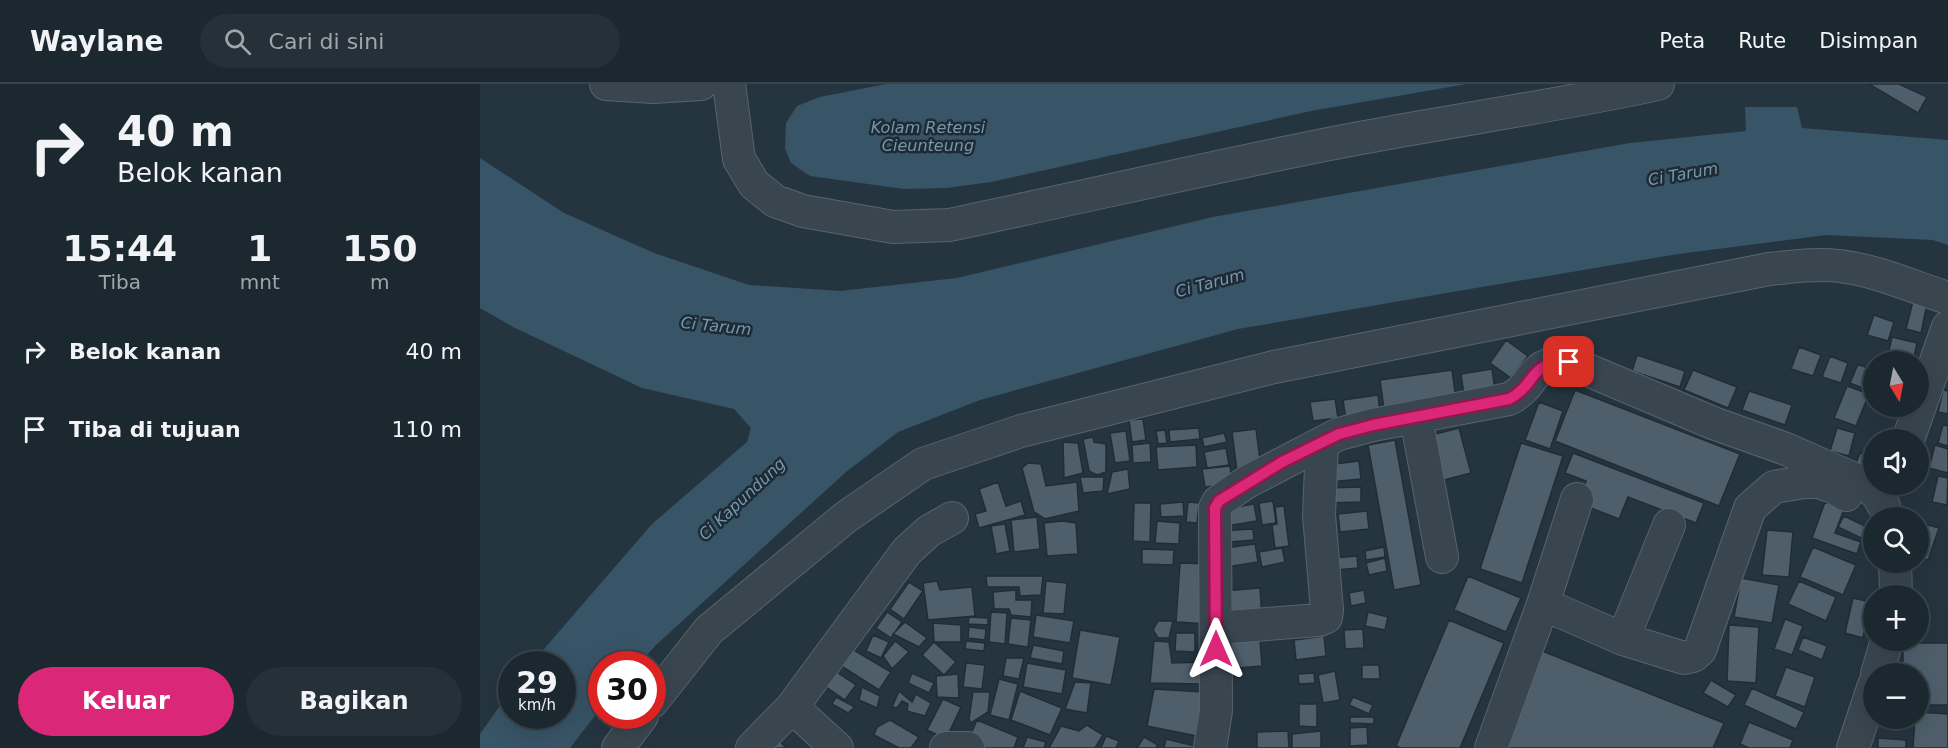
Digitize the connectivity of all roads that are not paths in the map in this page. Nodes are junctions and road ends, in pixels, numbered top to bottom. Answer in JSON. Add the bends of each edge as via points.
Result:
{"nodes":[{"id":1,"x":606,"y":84,"type":"edge"},
{"id":2,"x":701,"y":84,"type":"edge"},
{"id":3,"x":729,"y":84,"type":"edge"},
{"id":4,"x":1658,"y":84,"type":"edge"},
{"id":5,"x":1948,"y":298,"type":"edge"},
{"id":6,"x":1948,"y":327,"type":"edge"},
{"id":7,"x":1416,"y":417,"type":"junction"},
{"id":8,"x":1912,"y":429,"type":"edge"},
{"id":9,"x":1322,"y":443,"type":"junction"},
{"id":10,"x":1577,"y":499,"type":"dead end"},
{"id":11,"x":1884,"y":506,"type":"edge"},
{"id":12,"x":952,"y":518,"type":"dead end"},
{"id":13,"x":1669,"y":525,"type":"dead end"},
{"id":14,"x":1442,"y":557,"type":"dead end"},
{"id":15,"x":1543,"y":604,"type":"junction"},
{"id":16,"x":1216,"y":628,"type":"junction"},
{"id":17,"x":1623,"y":639,"type":"junction"},
{"id":18,"x":666,"y":684,"type":"edge"},
{"id":19,"x":792,"y":707,"type":"junction"},
{"id":20,"x":1863,"y":718,"type":"edge"},
{"id":21,"x":632,"y":729,"type":"edge"},
{"id":22,"x":618,"y":748,"type":"edge"},
{"id":23,"x":752,"y":748,"type":"edge"},
{"id":24,"x":837,"y":748,"type":"edge"},
{"id":25,"x":946,"y":748,"type":"edge"},
{"id":26,"x":968,"y":748,"type":"edge"},
{"id":27,"x":1210,"y":748,"type":"edge"},
{"id":28,"x":1491,"y":748,"type":"edge"},
{"id":29,"x":1853,"y":748,"type":"edge"}],
"edges":[{"from":1,"to":2,"type":"street"},
{"from":3,"to":4,"type":"street","via":[[739,159],[754,184],[775,201],[803,211],[893,227],[949,225],[1309,148]]},
{"from":5,"to":18,"type":"street","via":[[1838,266],[1769,269],[1274,367],[1021,431],[923,465],[846,517],[709,630]]},
{"from":6,"to":8,"type":"street"},
{"from":7,"to":9,"type":"street","via":[[1339,434]]},
{"from":7,"to":11,"type":"street","via":[[1509,399],[1541,367],[1569,362],[1863,483]]},
{"from":7,"to":14,"type":"street"},
{"from":9,"to":16,"type":"street","via":[[1282,462],[1219,501],[1215,508]]},
{"from":9,"to":16,"type":"street","via":[[1319,515],[1326,616],[1319,620]]},
{"from":10,"to":15,"type":"street"},
{"from":11,"to":17,"type":"street","via":[[1865,506],[1819,482],[1774,487],[1750,508],[1700,651],[1684,658]]},
{"from":12,"to":19,"type":"street","via":[[929,531],[907,551]]},
{"from":13,"to":17,"type":"street"},
{"from":15,"to":17,"type":"street"},
{"from":15,"to":28,"type":"street"},
{"from":16,"to":27,"type":"street","via":[[1216,711]]},
{"from":19,"to":23,"type":"street"},
{"from":19,"to":24,"type":"street"},
{"from":20,"to":29,"type":"street"},
{"from":21,"to":22,"type":"street"},
{"from":25,"to":26,"type":"street"}]}
